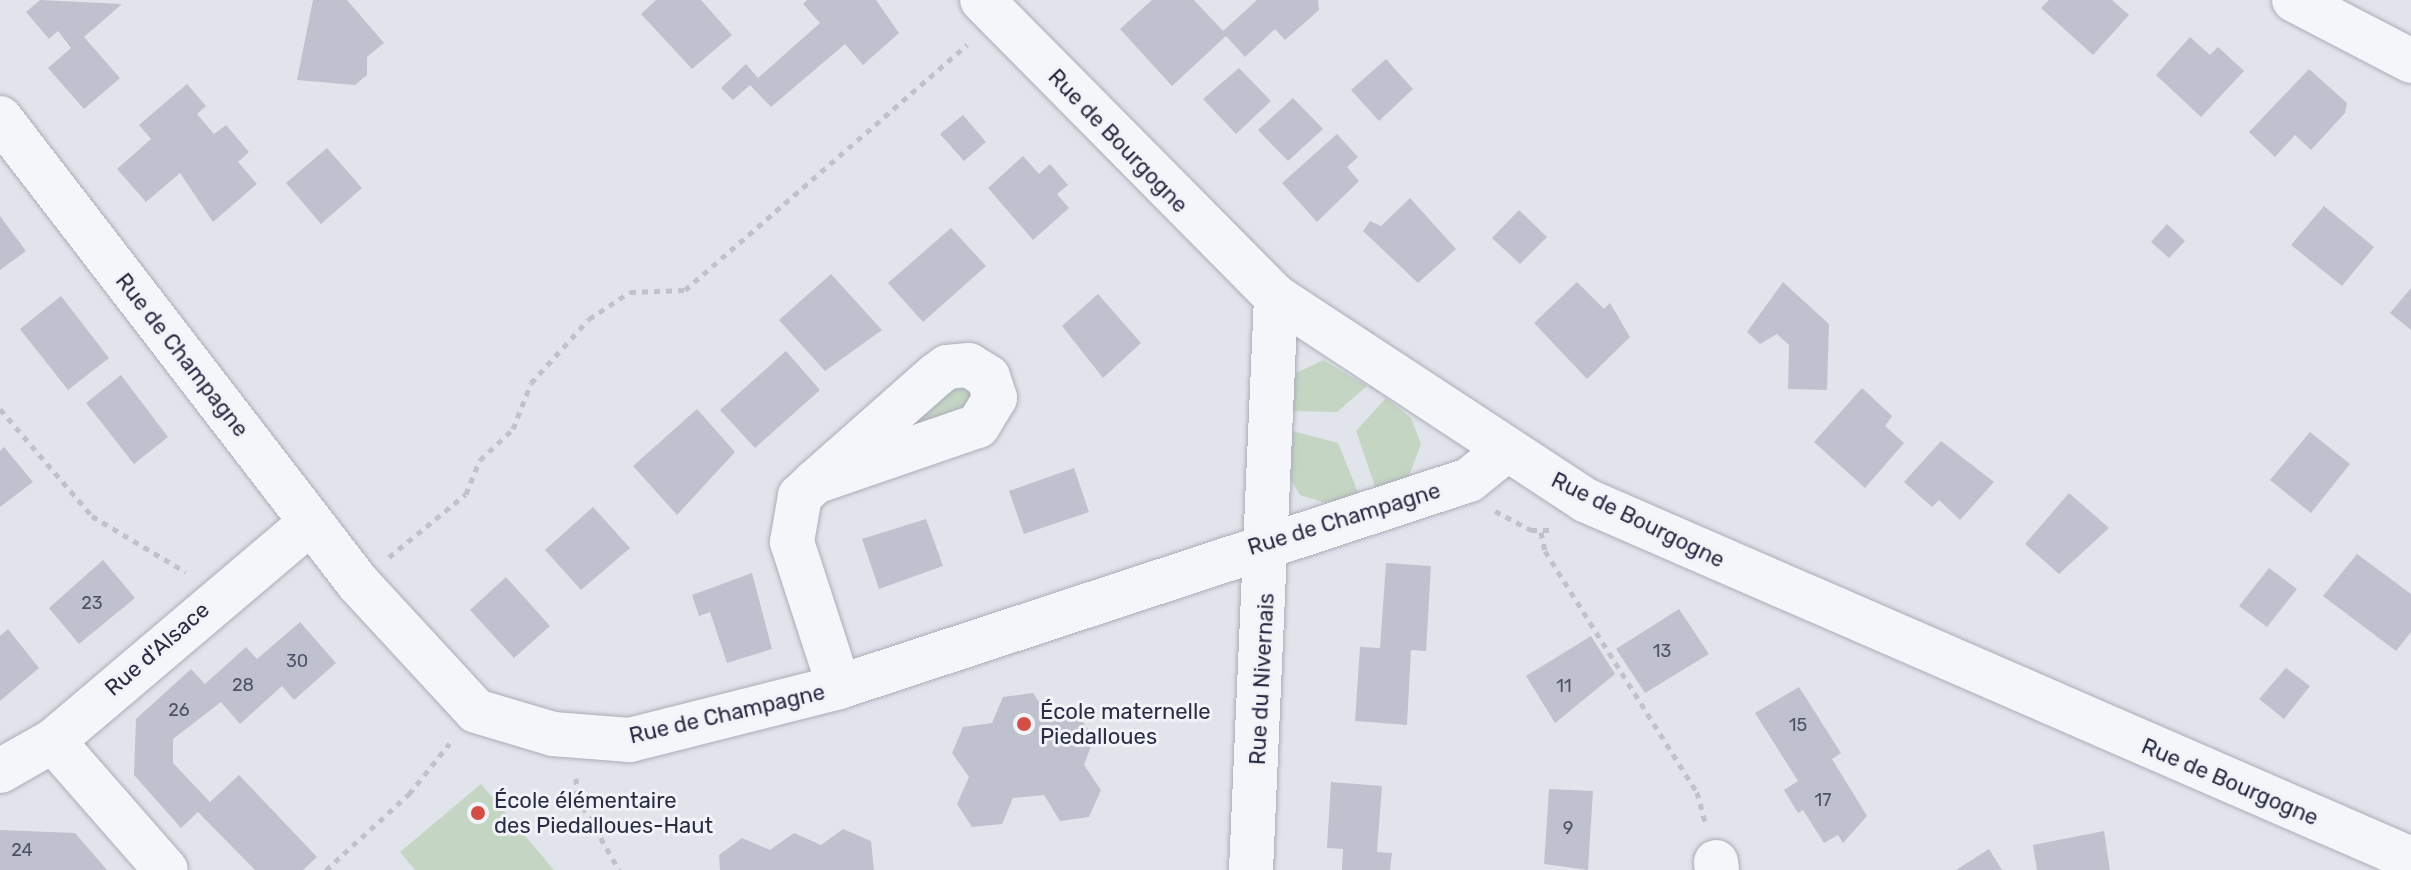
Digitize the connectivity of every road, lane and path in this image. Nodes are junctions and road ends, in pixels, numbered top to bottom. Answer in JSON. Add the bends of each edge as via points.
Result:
{"nodes":[{"id":1,"x":2294,"y":0,"type":"edge"},
{"id":2,"x":996,"y":5,"type":"edge"},
{"id":3,"x":2411,"y":61,"type":"edge"},
{"id":4,"x":0,"y":118,"type":"edge"},
{"id":5,"x":1276,"y":297,"type":"junction"},
{"id":6,"x":0,"y":409,"type":"edge"},
{"id":7,"x":1505,"y":451,"type":"junction"},
{"id":8,"x":815,"y":482,"type":"dead end"},
{"id":9,"x":1487,"y":506,"type":"dead end"},
{"id":10,"x":311,"y":522,"type":"junction"},
{"id":11,"x":1569,"y":526,"type":"dead end"},
{"id":12,"x":1541,"y":532,"type":"junction"},
{"id":13,"x":1268,"y":541,"type":"junction"},
{"id":14,"x":385,"y":561,"type":"dead end"},
{"id":15,"x":193,"y":577,"type":"dead end"},
{"id":16,"x":839,"y":687,"type":"junction"},
{"id":17,"x":476,"y":711,"type":"junction"},
{"id":18,"x":573,"y":736,"type":"junction"},
{"id":19,"x":53,"y":741,"type":"junction"},
{"id":20,"x":0,"y":771,"type":"edge"},
{"id":21,"x":2411,"y":859,"type":"edge"},
{"id":22,"x":1716,"y":866,"type":"edge"},
{"id":23,"x":166,"y":870,"type":"edge"},
{"id":24,"x":326,"y":870,"type":"edge"},
{"id":25,"x":619,"y":870,"type":"edge"},
{"id":26,"x":1251,"y":870,"type":"edge"}],
"edges":[{"from":1,"to":3,"type":"street"},
{"from":2,"to":5,"type":"street","name":"Rue de Bourgogne"},
{"from":2,"to":14,"type":"path","via":[[685,290],[630,292],[589,319],[531,383],[513,429],[480,460],[466,494]]},
{"from":4,"to":10,"type":"street","name":"Rue de Champagne"},
{"from":5,"to":7,"type":"street","name":"Rue de Bourgogne"},
{"from":5,"to":13,"type":"street","name":"Rue du Nivernais"},
{"from":6,"to":15,"type":"path","via":[[92,516]]},
{"from":7,"to":13,"type":"street","name":"Rue de Champagne","via":[[1469,480]]},
{"from":7,"to":21,"type":"street","name":"Rue de Bourgogne","via":[[1641,525]]},
{"from":8,"to":16,"type":"street","via":[[800,496],[790,526]]},
{"from":9,"to":12,"type":"path"},
{"from":10,"to":17,"type":"street","name":"Rue de Champagne"},
{"from":10,"to":19,"type":"street","name":"Rue d'Alsace"},
{"from":11,"to":12,"type":"path"},
{"from":12,"to":22,"type":"path","via":[[1545,551],[1697,792]]},
{"from":13,"to":16,"type":"street","name":"Rue de Champagne"},
{"from":13,"to":26,"type":"street","name":"Rue du Nivernais"},
{"from":16,"to":18,"type":"street","name":"Rue de Champagne","via":[[630,740]]},
{"from":17,"to":18,"type":"street","name":"Rue de Champagne"},
{"from":17,"to":24,"type":"path","via":[[409,794]]},
{"from":18,"to":25,"type":"path","via":[[577,796]]},
{"from":19,"to":20,"type":"street","name":"Rue d'Alsace"},
{"from":19,"to":23,"type":"street"}]}
